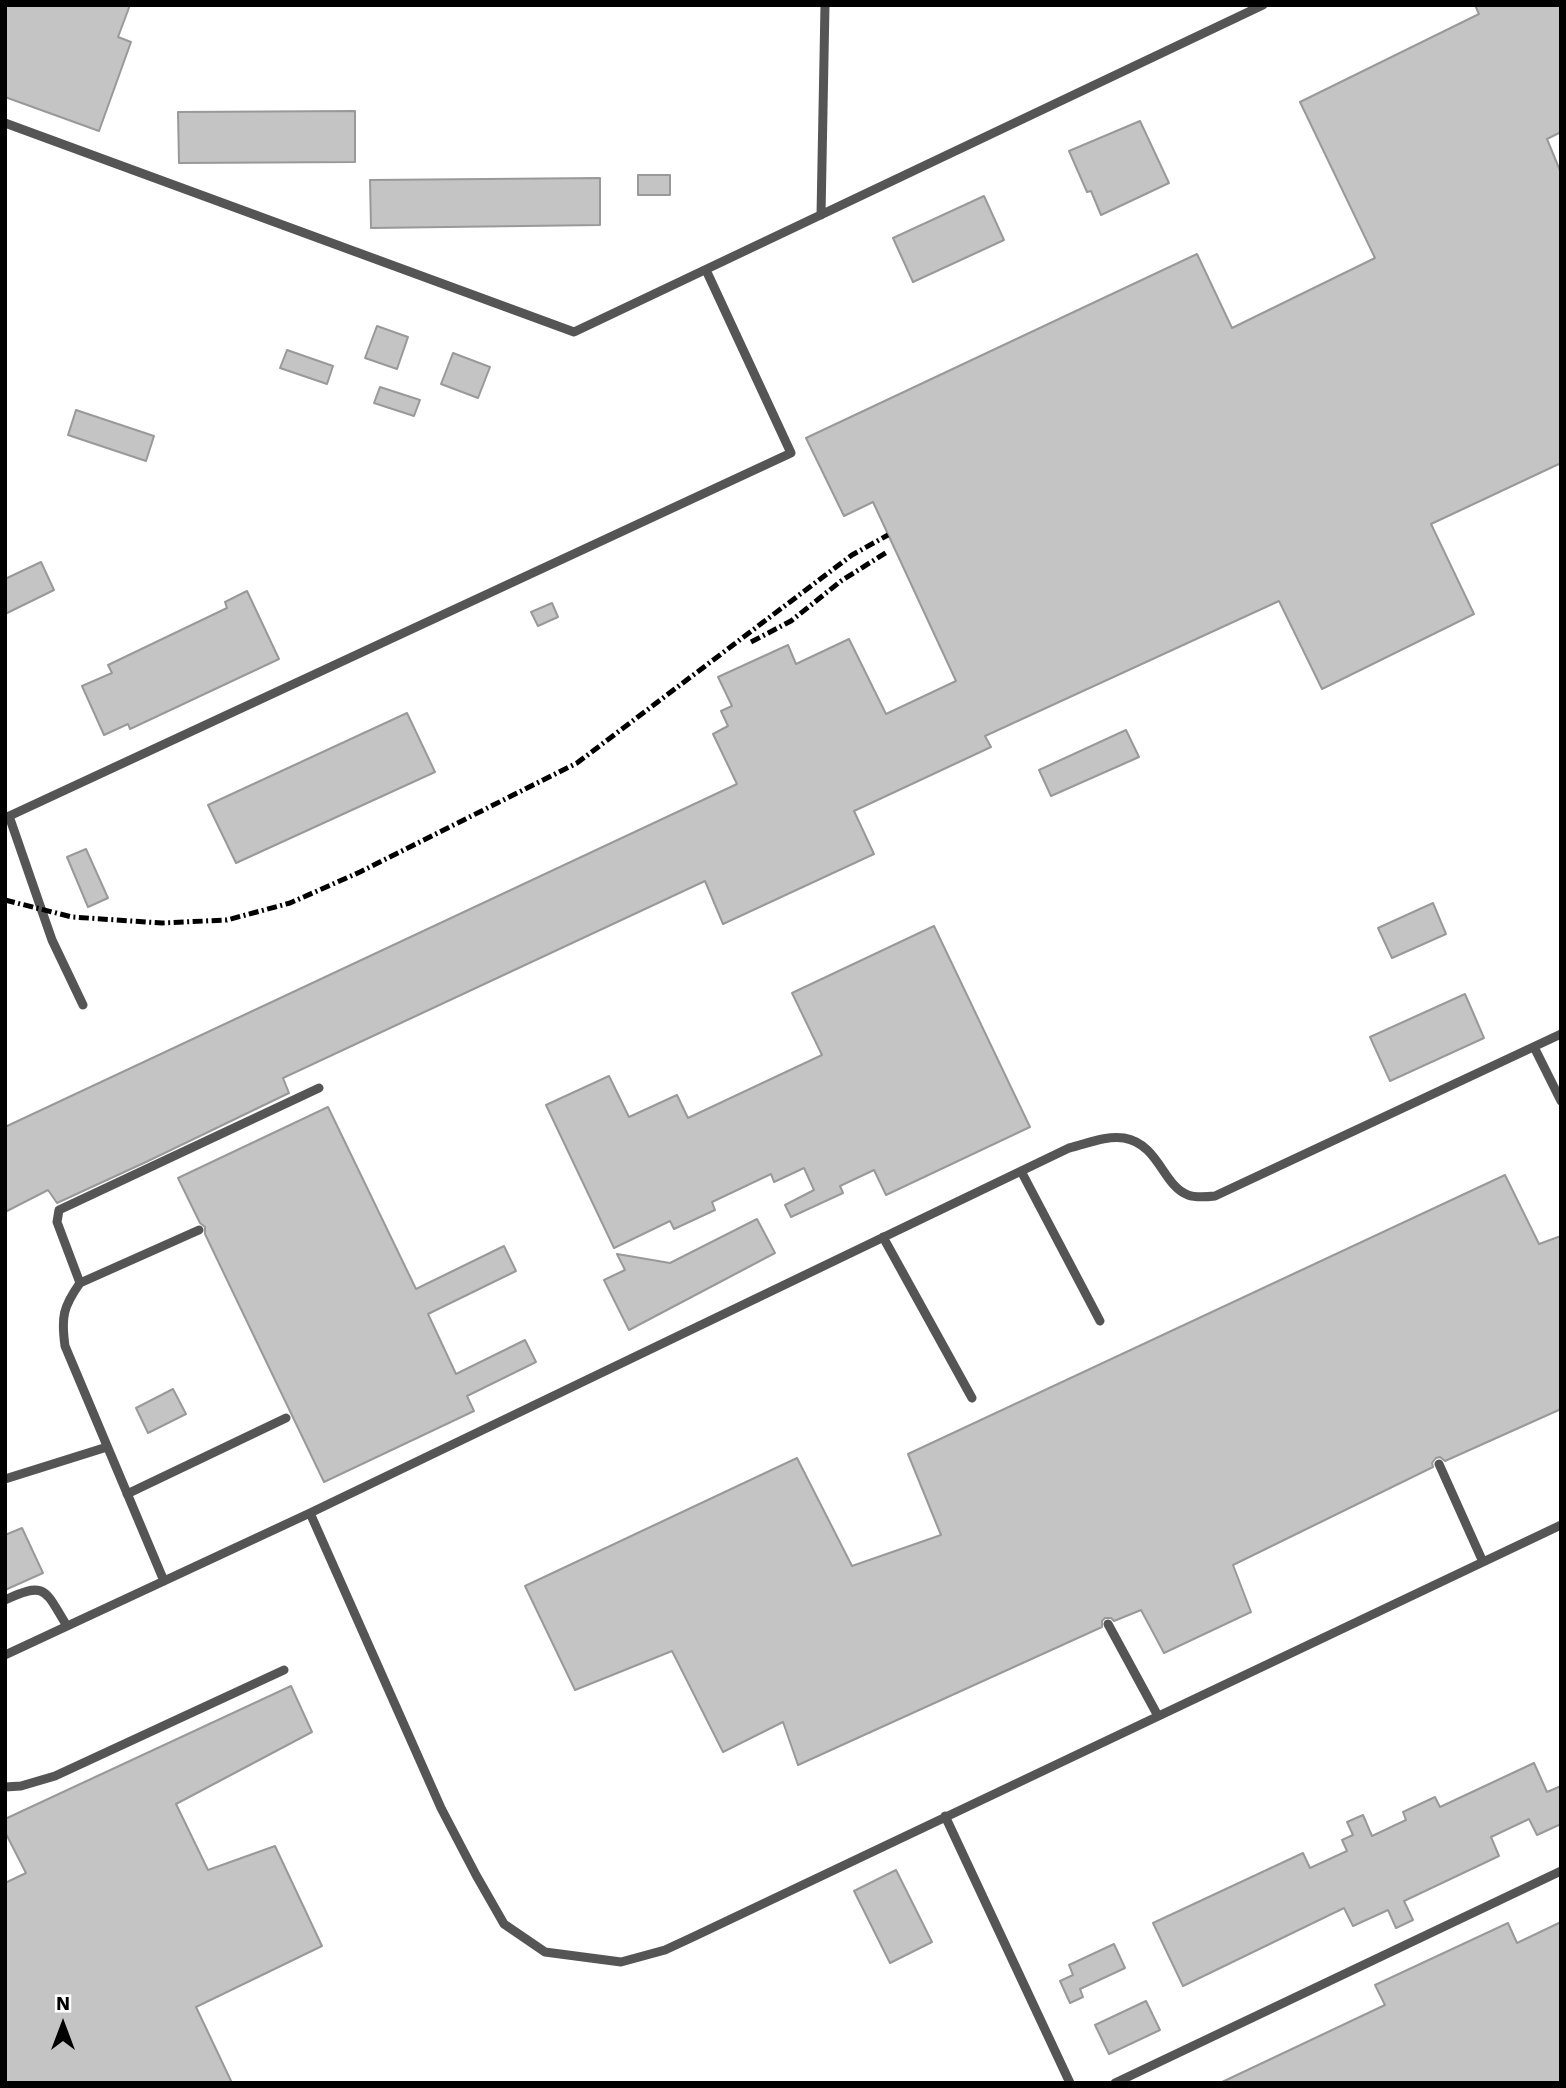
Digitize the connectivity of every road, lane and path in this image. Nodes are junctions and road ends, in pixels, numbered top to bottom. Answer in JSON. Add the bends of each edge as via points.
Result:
{"nodes":[{"id":1,"x":825,"y":5,"type":"edge"},
{"id":2,"x":1262,"y":5,"type":"edge"},
{"id":3,"x":5,"y":123,"type":"edge"},
{"id":4,"x":821,"y":215,"type":"junction"},
{"id":5,"x":706,"y":270,"type":"junction"},
{"id":6,"x":7,"y":817,"type":"edge"},
{"id":7,"x":83,"y":1005,"type":"dead end"},
{"id":8,"x":1561,"y":1034,"type":"edge"},
{"id":9,"x":1534,"y":1046,"type":"junction"},
{"id":10,"x":319,"y":1088,"type":"dead end"},
{"id":11,"x":1561,"y":1101,"type":"edge"},
{"id":12,"x":1021,"y":1171,"type":"junction"},
{"id":13,"x":199,"y":1230,"type":"dead end"},
{"id":14,"x":883,"y":1237,"type":"junction"},
{"id":15,"x":80,"y":1283,"type":"junction"},
{"id":16,"x":1100,"y":1321,"type":"dead end"},
{"id":17,"x":972,"y":1398,"type":"dead end"},
{"id":18,"x":286,"y":1418,"type":"dead end"},
{"id":19,"x":107,"y":1447,"type":"junction"},
{"id":20,"x":1439,"y":1464,"type":"dead end"},
{"id":21,"x":5,"y":1479,"type":"edge"},
{"id":22,"x":127,"y":1494,"type":"junction"},
{"id":23,"x":310,"y":1513,"type":"junction"},
{"id":24,"x":1561,"y":1525,"type":"edge"},
{"id":25,"x":1483,"y":1562,"type":"junction"},
{"id":26,"x":164,"y":1581,"type":"junction"},
{"id":27,"x":5,"y":1600,"type":"edge"},
{"id":28,"x":1108,"y":1624,"type":"dead end"},
{"id":29,"x":67,"y":1626,"type":"junction"},
{"id":30,"x":5,"y":1655,"type":"edge"},
{"id":31,"x":284,"y":1670,"type":"dead end"},
{"id":32,"x":1158,"y":1716,"type":"junction"},
{"id":33,"x":5,"y":1787,"type":"edge"},
{"id":34,"x":945,"y":1816,"type":"junction"},
{"id":35,"x":1561,"y":1871,"type":"edge"},
{"id":36,"x":1070,"y":2083,"type":"edge"},
{"id":37,"x":1115,"y":2083,"type":"edge"}],
"edges":[{"from":1,"to":4,"type":"lane"},
{"from":2,"to":4,"type":"lane"},
{"from":3,"to":5,"type":"lane","via":[[574,332]]},
{"from":4,"to":5,"type":"lane"},
{"from":5,"to":6,"type":"lane","via":[[791,453]]},
{"from":6,"to":7,"type":"lane","via":[[52,940]]},
{"from":8,"to":9,"type":"lane"},
{"from":9,"to":11,"type":"lane"},
{"from":9,"to":12,"type":"lane","via":[[1215,1196],[1191,1197],[1181,1192],[1148,1149],[1125,1138],[1069,1148]]},
{"from":10,"to":15,"type":"lane","via":[[59,1210],[57,1222]]},
{"from":12,"to":14,"type":"lane"},
{"from":12,"to":16,"type":"lane"},
{"from":13,"to":15,"type":"lane"},
{"from":14,"to":17,"type":"lane"},
{"from":14,"to":23,"type":"lane"},
{"from":15,"to":19,"type":"lane","via":[[63,1315],[65,1346]]},
{"from":18,"to":22,"type":"lane"},
{"from":19,"to":21,"type":"lane"},
{"from":19,"to":22,"type":"lane"},
{"from":20,"to":25,"type":"lane"},
{"from":22,"to":26,"type":"lane"},
{"from":23,"to":26,"type":"lane"},
{"from":23,"to":34,"type":"lane","via":[[475,1875],[504,1924],[545,1952],[621,1962],[666,1950]]},
{"from":24,"to":25,"type":"lane"},
{"from":25,"to":32,"type":"lane"},
{"from":26,"to":29,"type":"lane"},
{"from":27,"to":29,"type":"lane","via":[[30,1588],[40,1589]]},
{"from":28,"to":32,"type":"lane"},
{"from":29,"to":30,"type":"lane"},
{"from":31,"to":33,"type":"lane","via":[[55,1776]]},
{"from":32,"to":34,"type":"lane"},
{"from":34,"to":36,"type":"lane"},
{"from":35,"to":37,"type":"lane"}]}
